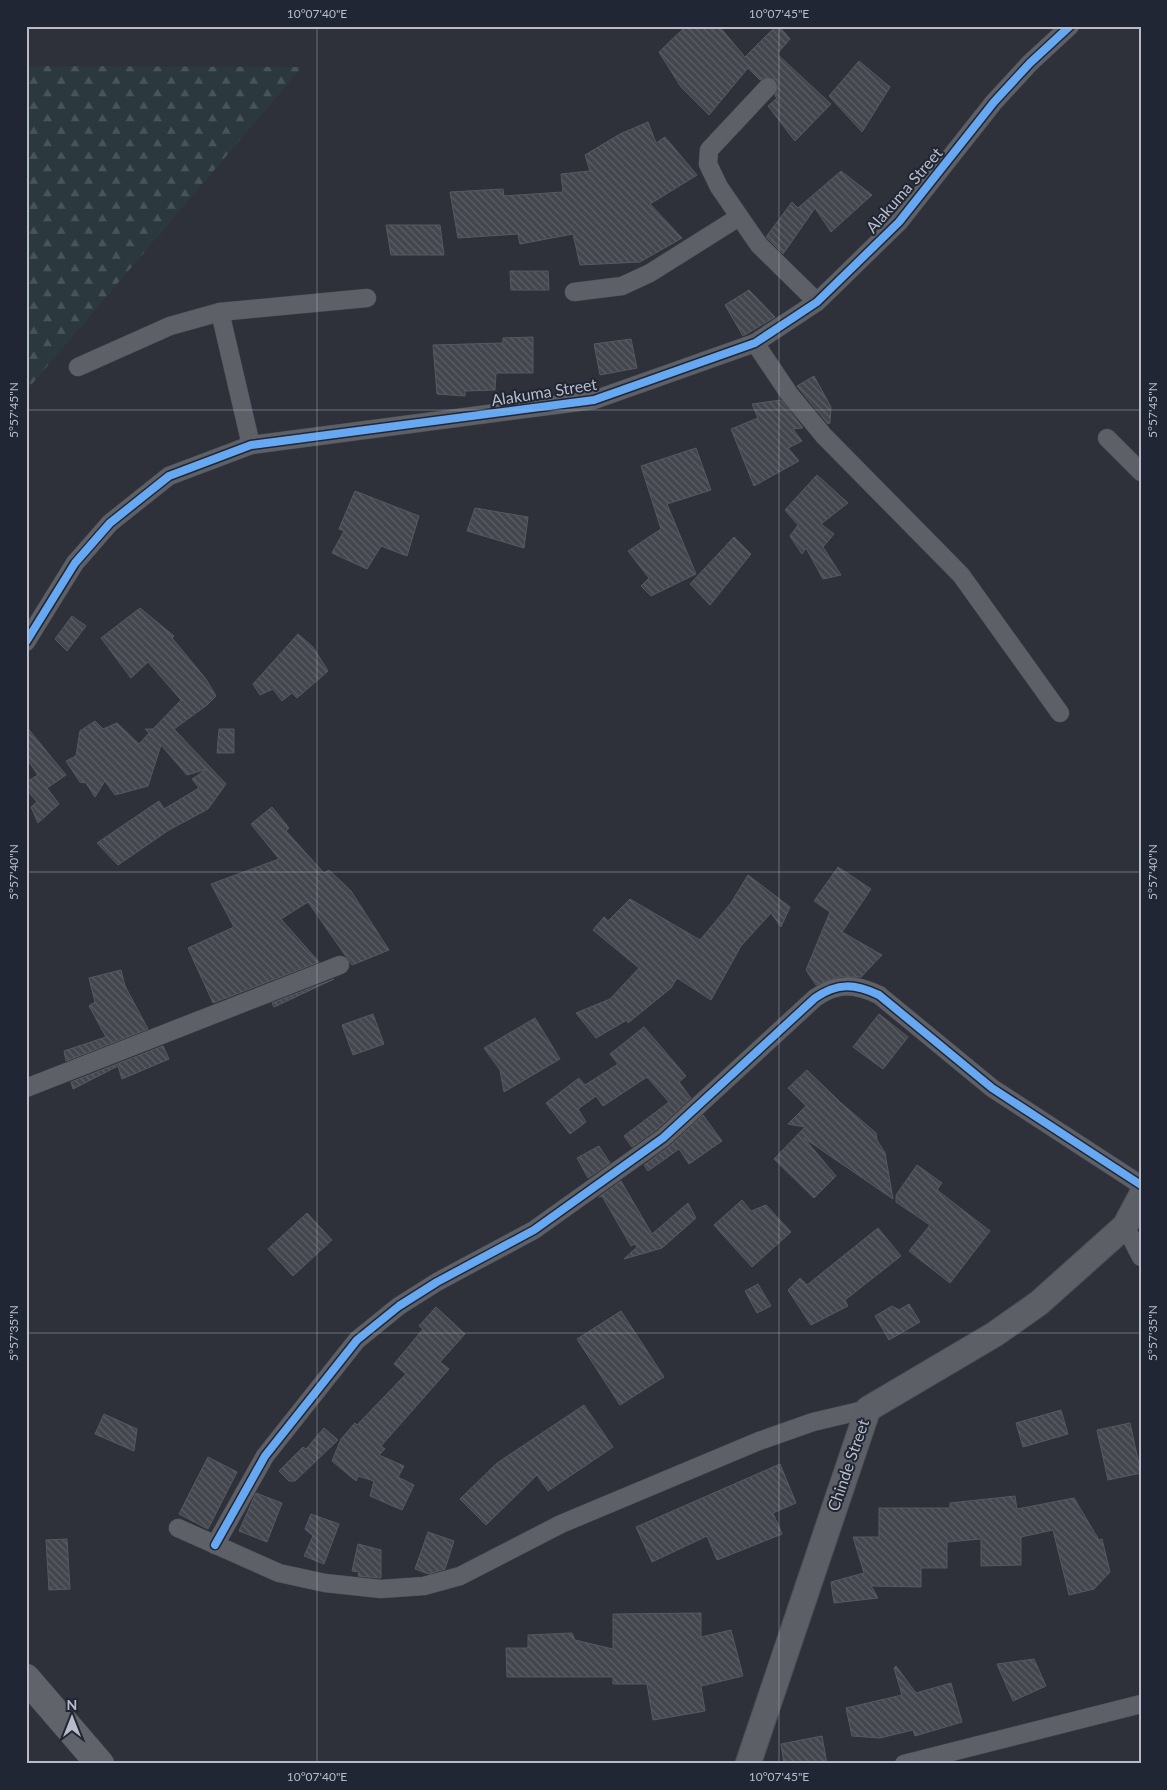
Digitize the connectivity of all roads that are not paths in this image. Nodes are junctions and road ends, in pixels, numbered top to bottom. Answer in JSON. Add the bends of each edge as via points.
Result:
{"nodes":[{"id":1,"x":1070,"y":26,"type":"edge"},
{"id":2,"x":768,"y":87,"type":"dead end"},
{"id":3,"x":739,"y":217,"type":"junction"},
{"id":4,"x":574,"y":292,"type":"dead end"},
{"id":5,"x":367,"y":298,"type":"dead end"},
{"id":6,"x":818,"y":302,"type":"junction"},
{"id":7,"x":220,"y":312,"type":"junction"},
{"id":8,"x":755,"y":343,"type":"junction"},
{"id":9,"x":78,"y":366,"type":"dead end"},
{"id":10,"x":1106,"y":438,"type":"dead end"},
{"id":11,"x":251,"y":445,"type":"junction"},
{"id":12,"x":1141,"y":472,"type":"edge"},
{"id":13,"x":26,"y":642,"type":"edge"},
{"id":14,"x":1060,"y":714,"type":"dead end"},
{"id":15,"x":340,"y":965,"type":"dead end"},
{"id":16,"x":26,"y":1088,"type":"edge"},
{"id":17,"x":1141,"y":1186,"type":"edge"},
{"id":18,"x":1141,"y":1196,"type":"edge"},
{"id":19,"x":1124,"y":1226,"type":"junction"},
{"id":20,"x":1141,"y":1257,"type":"edge"},
{"id":21,"x":868,"y":1409,"type":"junction"},
{"id":22,"x":178,"y":1528,"type":"dead end"},
{"id":23,"x":215,"y":1546,"type":"junction"},
{"id":24,"x":26,"y":1678,"type":"edge"},
{"id":25,"x":1141,"y":1704,"type":"edge"},
{"id":26,"x":933,"y":1760,"type":"edge"},
{"id":27,"x":100,"y":1764,"type":"edge"},
{"id":28,"x":748,"y":1764,"type":"edge"},
{"id":29,"x":904,"y":1764,"type":"edge"}],
"edges":[{"from":1,"to":6,"type":"street","name":"Alakuma Street","via":[[1030,62],[994,102],[899,222]]},
{"from":2,"to":3,"type":"street","via":[[709,150],[708,164],[719,188]]},
{"from":3,"to":4,"type":"street","via":[[650,273],[622,286]]},
{"from":3,"to":6,"type":"street","via":[[759,245]]},
{"from":5,"to":7,"type":"street"},
{"from":6,"to":8,"type":"street","name":"Alakuma Street"},
{"from":7,"to":9,"type":"street","via":[[170,326]]},
{"from":7,"to":11,"type":"street"},
{"from":8,"to":11,"type":"street","name":"Alakuma Street","via":[[594,400]]},
{"from":8,"to":14,"type":"street","via":[[790,395],[824,436],[962,574]]},
{"from":10,"to":12,"type":"street"},
{"from":11,"to":13,"type":"street","name":"Alakuma Street","via":[[169,476],[110,523],[75,563]]},
{"from":15,"to":16,"type":"street"},
{"from":17,"to":23,"type":"street","via":[[992,1088],[879,995],[862,987],[828,989],[663,1138],[534,1230],[437,1282],[399,1306],[357,1340],[264,1456]]},
{"from":18,"to":19,"type":"street"},
{"from":19,"to":20,"type":"street"},
{"from":19,"to":21,"type":"street","name":"Chinde Street","via":[[1039,1303],[995,1334]]},
{"from":21,"to":23,"type":"street","via":[[813,1422],[759,1441],[561,1524],[460,1576],[424,1586],[381,1589],[325,1583],[280,1573]]},
{"from":21,"to":28,"type":"street","name":"Chinde Street"},
{"from":22,"to":23,"type":"street"},
{"from":24,"to":27,"type":"main road"},
{"from":25,"to":26,"type":"street"},
{"from":26,"to":29,"type":"street"}]}
